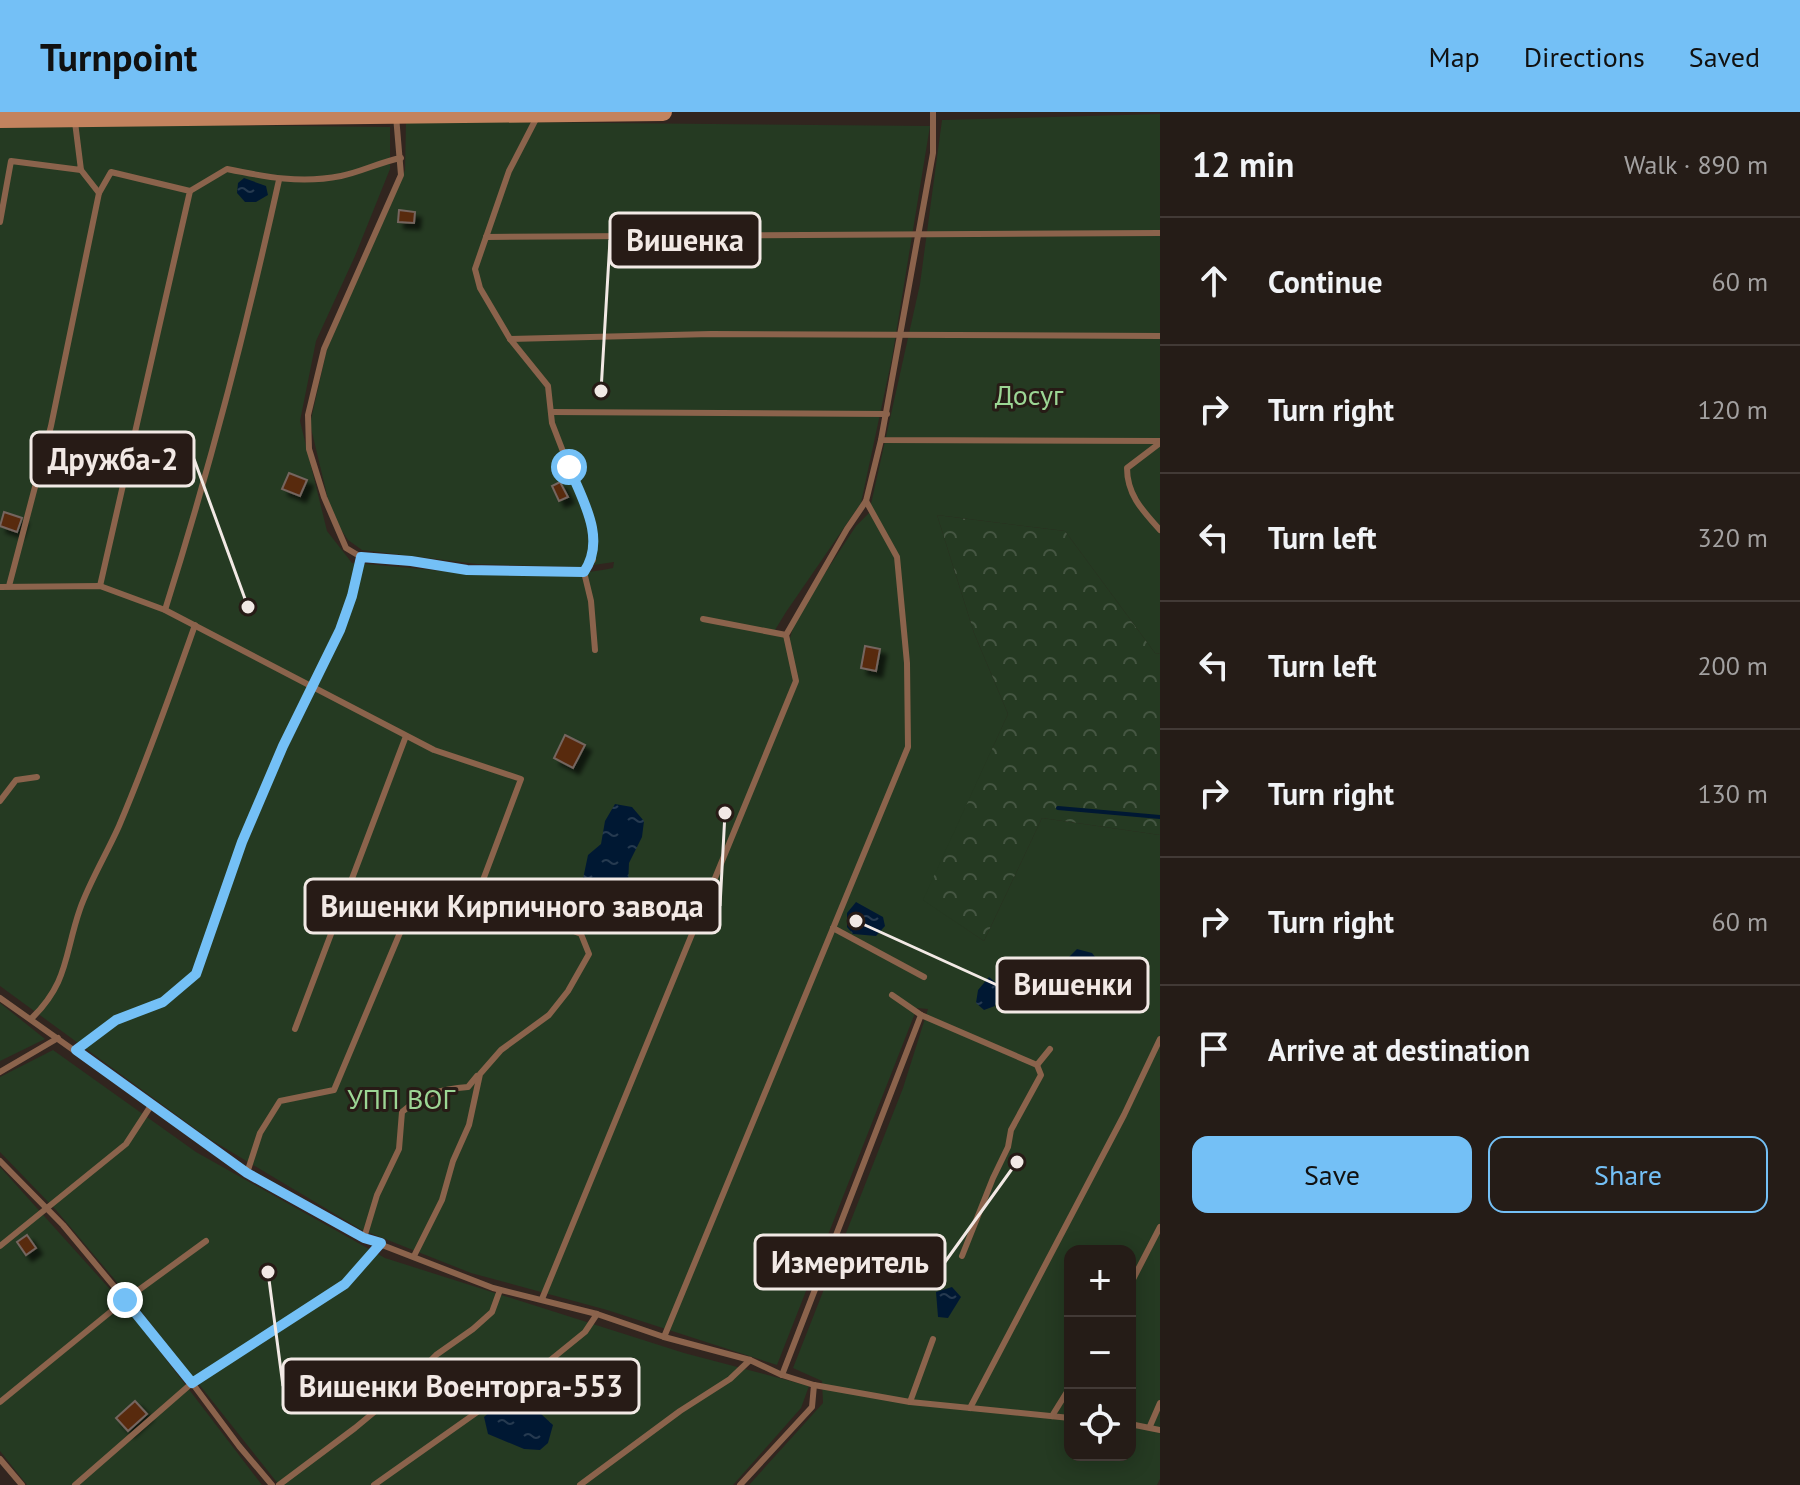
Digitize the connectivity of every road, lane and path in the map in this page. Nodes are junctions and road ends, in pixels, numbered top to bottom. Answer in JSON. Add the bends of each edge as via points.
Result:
{"nodes":[{"id":1,"x":663,"y":112,"type":"edge"},
{"id":2,"x":933,"y":112,"type":"edge"},
{"id":3,"x":447,"y":114,"type":"edge"},
{"id":4,"x":539,"y":114,"type":"junction"},
{"id":5,"x":396,"y":116,"type":"junction"},
{"id":6,"x":0,"y":119,"type":"edge"},
{"id":7,"x":75,"y":119,"type":"junction"},
{"id":8,"x":401,"y":158,"type":"junction"},
{"id":9,"x":81,"y":170,"type":"junction"},
{"id":10,"x":279,"y":180,"type":"junction"},
{"id":11,"x":190,"y":191,"type":"junction"},
{"id":12,"x":99,"y":193,"type":"junction"},
{"id":13,"x":0,"y":222,"type":"edge"},
{"id":14,"x":918,"y":232,"type":"junction"},
{"id":15,"x":1160,"y":233,"type":"edge"},
{"id":16,"x":486,"y":237,"type":"junction"},
{"id":17,"x":902,"y":336,"type":"junction"},
{"id":18,"x":1160,"y":336,"type":"edge"},
{"id":19,"x":510,"y":339,"type":"junction"},
{"id":20,"x":551,"y":412,"type":"junction"},
{"id":21,"x":887,"y":414,"type":"junction"},
{"id":22,"x":881,"y":440,"type":"junction"},
{"id":23,"x":1160,"y":442,"type":"edge"},
{"id":24,"x":866,"y":501,"type":"junction"},
{"id":25,"x":1160,"y":530,"type":"edge"},
{"id":26,"x":361,"y":557,"type":"junction"},
{"id":27,"x":584,"y":572,"type":"junction"},
{"id":28,"x":9,"y":586,"type":"junction"},
{"id":29,"x":100,"y":586,"type":"junction"},
{"id":30,"x":0,"y":587,"type":"edge"},
{"id":31,"x":165,"y":610,"type":"junction"},
{"id":32,"x":703,"y":619,"type":"dead end"},
{"id":33,"x":195,"y":625,"type":"junction"},
{"id":34,"x":786,"y":635,"type":"junction"},
{"id":35,"x":595,"y":650,"type":"dead end"},
{"id":36,"x":311,"y":686,"type":"junction"},
{"id":37,"x":406,"y":736,"type":"junction"},
{"id":38,"x":37,"y":777,"type":"dead end"},
{"id":39,"x":0,"y":801,"type":"edge"},
{"id":40,"x":477,"y":896,"type":"junction"},
{"id":41,"x":833,"y":928,"type":"junction"},
{"id":42,"x":924,"y":977,"type":"dead end"},
{"id":43,"x":892,"y":995,"type":"dead end"},
{"id":44,"x":0,"y":998,"type":"edge"},
{"id":45,"x":921,"y":1015,"type":"junction"},
{"id":46,"x":31,"y":1019,"type":"junction"},
{"id":47,"x":295,"y":1029,"type":"dead end"},
{"id":48,"x":58,"y":1038,"type":"junction"},
{"id":49,"x":1160,"y":1039,"type":"edge"},
{"id":50,"x":1050,"y":1049,"type":"dead end"},
{"id":51,"x":76,"y":1050,"type":"junction"},
{"id":52,"x":1037,"y":1065,"type":"junction"},
{"id":53,"x":0,"y":1072,"type":"edge"},
{"id":54,"x":480,"y":1074,"type":"junction"},
{"id":55,"x":152,"y":1104,"type":"junction"},
{"id":56,"x":0,"y":1161,"type":"edge"},
{"id":57,"x":247,"y":1173,"type":"junction"},
{"id":58,"x":48,"y":1210,"type":"junction"},
{"id":59,"x":1160,"y":1227,"type":"edge"},
{"id":60,"x":364,"y":1238,"type":"junction"},
{"id":61,"x":206,"y":1241,"type":"dead end"},
{"id":62,"x":381,"y":1243,"type":"junction"},
{"id":63,"x":0,"y":1246,"type":"edge"},
{"id":64,"x":414,"y":1256,"type":"junction"},
{"id":65,"x":962,"y":1256,"type":"dead end"},
{"id":66,"x":1136,"y":1273,"type":"edge"},
{"id":67,"x":500,"y":1290,"type":"junction"},
{"id":68,"x":542,"y":1299,"type":"junction"},
{"id":69,"x":125,"y":1300,"type":"junction"},
{"id":70,"x":597,"y":1314,"type":"junction"},
{"id":71,"x":664,"y":1337,"type":"junction"},
{"id":72,"x":933,"y":1339,"type":"dead end"},
{"id":73,"x":750,"y":1360,"type":"junction"},
{"id":74,"x":782,"y":1375,"type":"junction"},
{"id":75,"x":192,"y":1383,"type":"junction"},
{"id":76,"x":814,"y":1385,"type":"junction"},
{"id":77,"x":1069,"y":1389,"type":"edge"},
{"id":78,"x":0,"y":1402,"type":"edge"},
{"id":79,"x":910,"y":1402,"type":"junction"},
{"id":80,"x":1160,"y":1403,"type":"edge"},
{"id":81,"x":970,"y":1408,"type":"junction"},
{"id":82,"x":1052,"y":1416,"type":"junction"},
{"id":83,"x":1064,"y":1417,"type":"edge"},
{"id":84,"x":1136,"y":1425,"type":"edge"},
{"id":85,"x":1150,"y":1426,"type":"junction"},
{"id":86,"x":1160,"y":1430,"type":"edge"},
{"id":87,"x":0,"y":1459,"type":"edge"},
{"id":88,"x":269,"y":1484,"type":"edge"},
{"id":89,"x":22,"y":1485,"type":"edge"},
{"id":90,"x":75,"y":1485,"type":"edge"},
{"id":91,"x":279,"y":1485,"type":"edge"},
{"id":92,"x":374,"y":1485,"type":"edge"},
{"id":93,"x":580,"y":1485,"type":"edge"},
{"id":94,"x":740,"y":1485,"type":"edge"}],
"edges":[{"from":1,"to":4,"type":"main road"},
{"from":2,"to":14,"type":"lane","via":[[933,153]]},
{"from":3,"to":4,"type":"main road"},
{"from":3,"to":5,"type":"main road"},
{"from":4,"to":16,"type":"lane","via":[[509,171]]},
{"from":5,"to":7,"type":"main road"},
{"from":5,"to":8,"type":"lane"},
{"from":6,"to":7,"type":"main road"},
{"from":7,"to":9,"type":"lane"},
{"from":8,"to":10,"type":"lane","via":[[311,181]]},
{"from":8,"to":26,"type":"lane","via":[[401,175],[324,349],[308,415],[309,449],[324,497],[346,548]]},
{"from":9,"to":12,"type":"lane"},
{"from":9,"to":13,"type":"lane","via":[[11,161]]},
{"from":10,"to":11,"type":"lane","via":[[227,169]]},
{"from":10,"to":31,"type":"lane","via":[[200,502]]},
{"from":11,"to":12,"type":"lane","via":[[111,172]]},
{"from":11,"to":29,"type":"lane"},
{"from":12,"to":28,"type":"lane","via":[[51,426]]},
{"from":14,"to":15,"type":"lane"},
{"from":14,"to":16,"type":"lane"},
{"from":14,"to":17,"type":"lane"},
{"from":16,"to":19,"type":"lane","via":[[475,269],[480,288]]},
{"from":17,"to":18,"type":"lane"},
{"from":17,"to":19,"type":"lane"},
{"from":17,"to":21,"type":"lane"},
{"from":19,"to":20,"type":"lane","via":[[548,386]]},
{"from":20,"to":21,"type":"lane"},
{"from":20,"to":27,"type":"lane","via":[[593,529],[593,560]]},
{"from":21,"to":22,"type":"lane"},
{"from":22,"to":23,"type":"lane"},
{"from":22,"to":24,"type":"lane"},
{"from":23,"to":25,"type":"lane","via":[[1127,468],[1138,506]]},
{"from":24,"to":34,"type":"lane"},
{"from":24,"to":41,"type":"lane","via":[[897,557],[908,747]]},
{"from":26,"to":27,"type":"lane","via":[[467,570]]},
{"from":26,"to":36,"type":"lane","via":[[340,630]]},
{"from":27,"to":35,"type":"lane"},
{"from":28,"to":29,"type":"lane"},
{"from":28,"to":30,"type":"lane"},
{"from":29,"to":31,"type":"lane"},
{"from":31,"to":33,"type":"lane"},
{"from":32,"to":34,"type":"lane"},
{"from":33,"to":36,"type":"lane"},
{"from":33,"to":46,"type":"lane","via":[[153,745],[81,908],[64,970],[51,1000]]},
{"from":34,"to":68,"type":"lane","via":[[796,681]]},
{"from":36,"to":37,"type":"lane"},
{"from":36,"to":51,"type":"lane","via":[[242,842],[196,974],[163,1002],[116,1020]]},
{"from":37,"to":40,"type":"lane","via":[[521,779]]},
{"from":37,"to":47,"type":"lane"},
{"from":38,"to":39,"type":"lane","via":[[16,780]]},
{"from":40,"to":54,"type":"lane","via":[[581,934],[589,954],[549,1015],[501,1050]]},
{"from":40,"to":57,"type":"lane","via":[[456,908],[438,899],[418,899],[334,1090],[280,1101],[260,1133]]},
{"from":41,"to":42,"type":"lane"},
{"from":41,"to":71,"type":"lane"},
{"from":43,"to":45,"type":"lane"},
{"from":44,"to":46,"type":"lane"},
{"from":45,"to":52,"type":"lane"},
{"from":45,"to":74,"type":"lane"},
{"from":46,"to":48,"type":"lane"},
{"from":48,"to":51,"type":"lane"},
{"from":48,"to":53,"type":"lane"},
{"from":49,"to":81,"type":"lane"},
{"from":50,"to":52,"type":"lane"},
{"from":51,"to":55,"type":"lane"},
{"from":52,"to":65,"type":"lane","via":[[1041,1075],[1011,1130]]},
{"from":54,"to":60,"type":"lane","via":[[468,1087],[439,1090],[402,1112],[399,1149]]},
{"from":54,"to":64,"type":"lane","via":[[469,1125],[442,1200]]},
{"from":55,"to":57,"type":"lane"},
{"from":55,"to":58,"type":"lane","via":[[126,1144]]},
{"from":56,"to":58,"type":"lane"},
{"from":57,"to":60,"type":"lane"},
{"from":58,"to":63,"type":"lane"},
{"from":58,"to":69,"type":"lane"},
{"from":59,"to":66,"type":"lane"},
{"from":60,"to":62,"type":"lane"},
{"from":61,"to":69,"type":"lane"},
{"from":62,"to":64,"type":"lane"},
{"from":62,"to":75,"type":"lane","via":[[345,1284]]},
{"from":64,"to":67,"type":"lane"},
{"from":67,"to":68,"type":"lane"},
{"from":67,"to":91,"type":"lane","via":[[492,1312],[473,1329]]},
{"from":68,"to":70,"type":"lane"},
{"from":69,"to":75,"type":"lane"},
{"from":69,"to":78,"type":"lane"},
{"from":70,"to":71,"type":"lane"},
{"from":70,"to":92,"type":"lane","via":[[585,1332],[548,1362]]},
{"from":71,"to":73,"type":"lane"},
{"from":72,"to":79,"type":"lane"},
{"from":73,"to":74,"type":"lane"},
{"from":73,"to":93,"type":"lane"},
{"from":74,"to":76,"type":"lane"},
{"from":75,"to":88,"type":"lane"},
{"from":75,"to":90,"type":"lane"},
{"from":76,"to":79,"type":"lane"},
{"from":76,"to":94,"type":"lane","via":[[812,1407]]},
{"from":77,"to":82,"type":"lane"},
{"from":79,"to":81,"type":"lane"},
{"from":80,"to":85,"type":"lane"},
{"from":81,"to":82,"type":"lane"},
{"from":82,"to":83,"type":"lane"},
{"from":84,"to":85,"type":"lane"},
{"from":85,"to":86,"type":"lane"},
{"from":87,"to":89,"type":"lane"}]}
